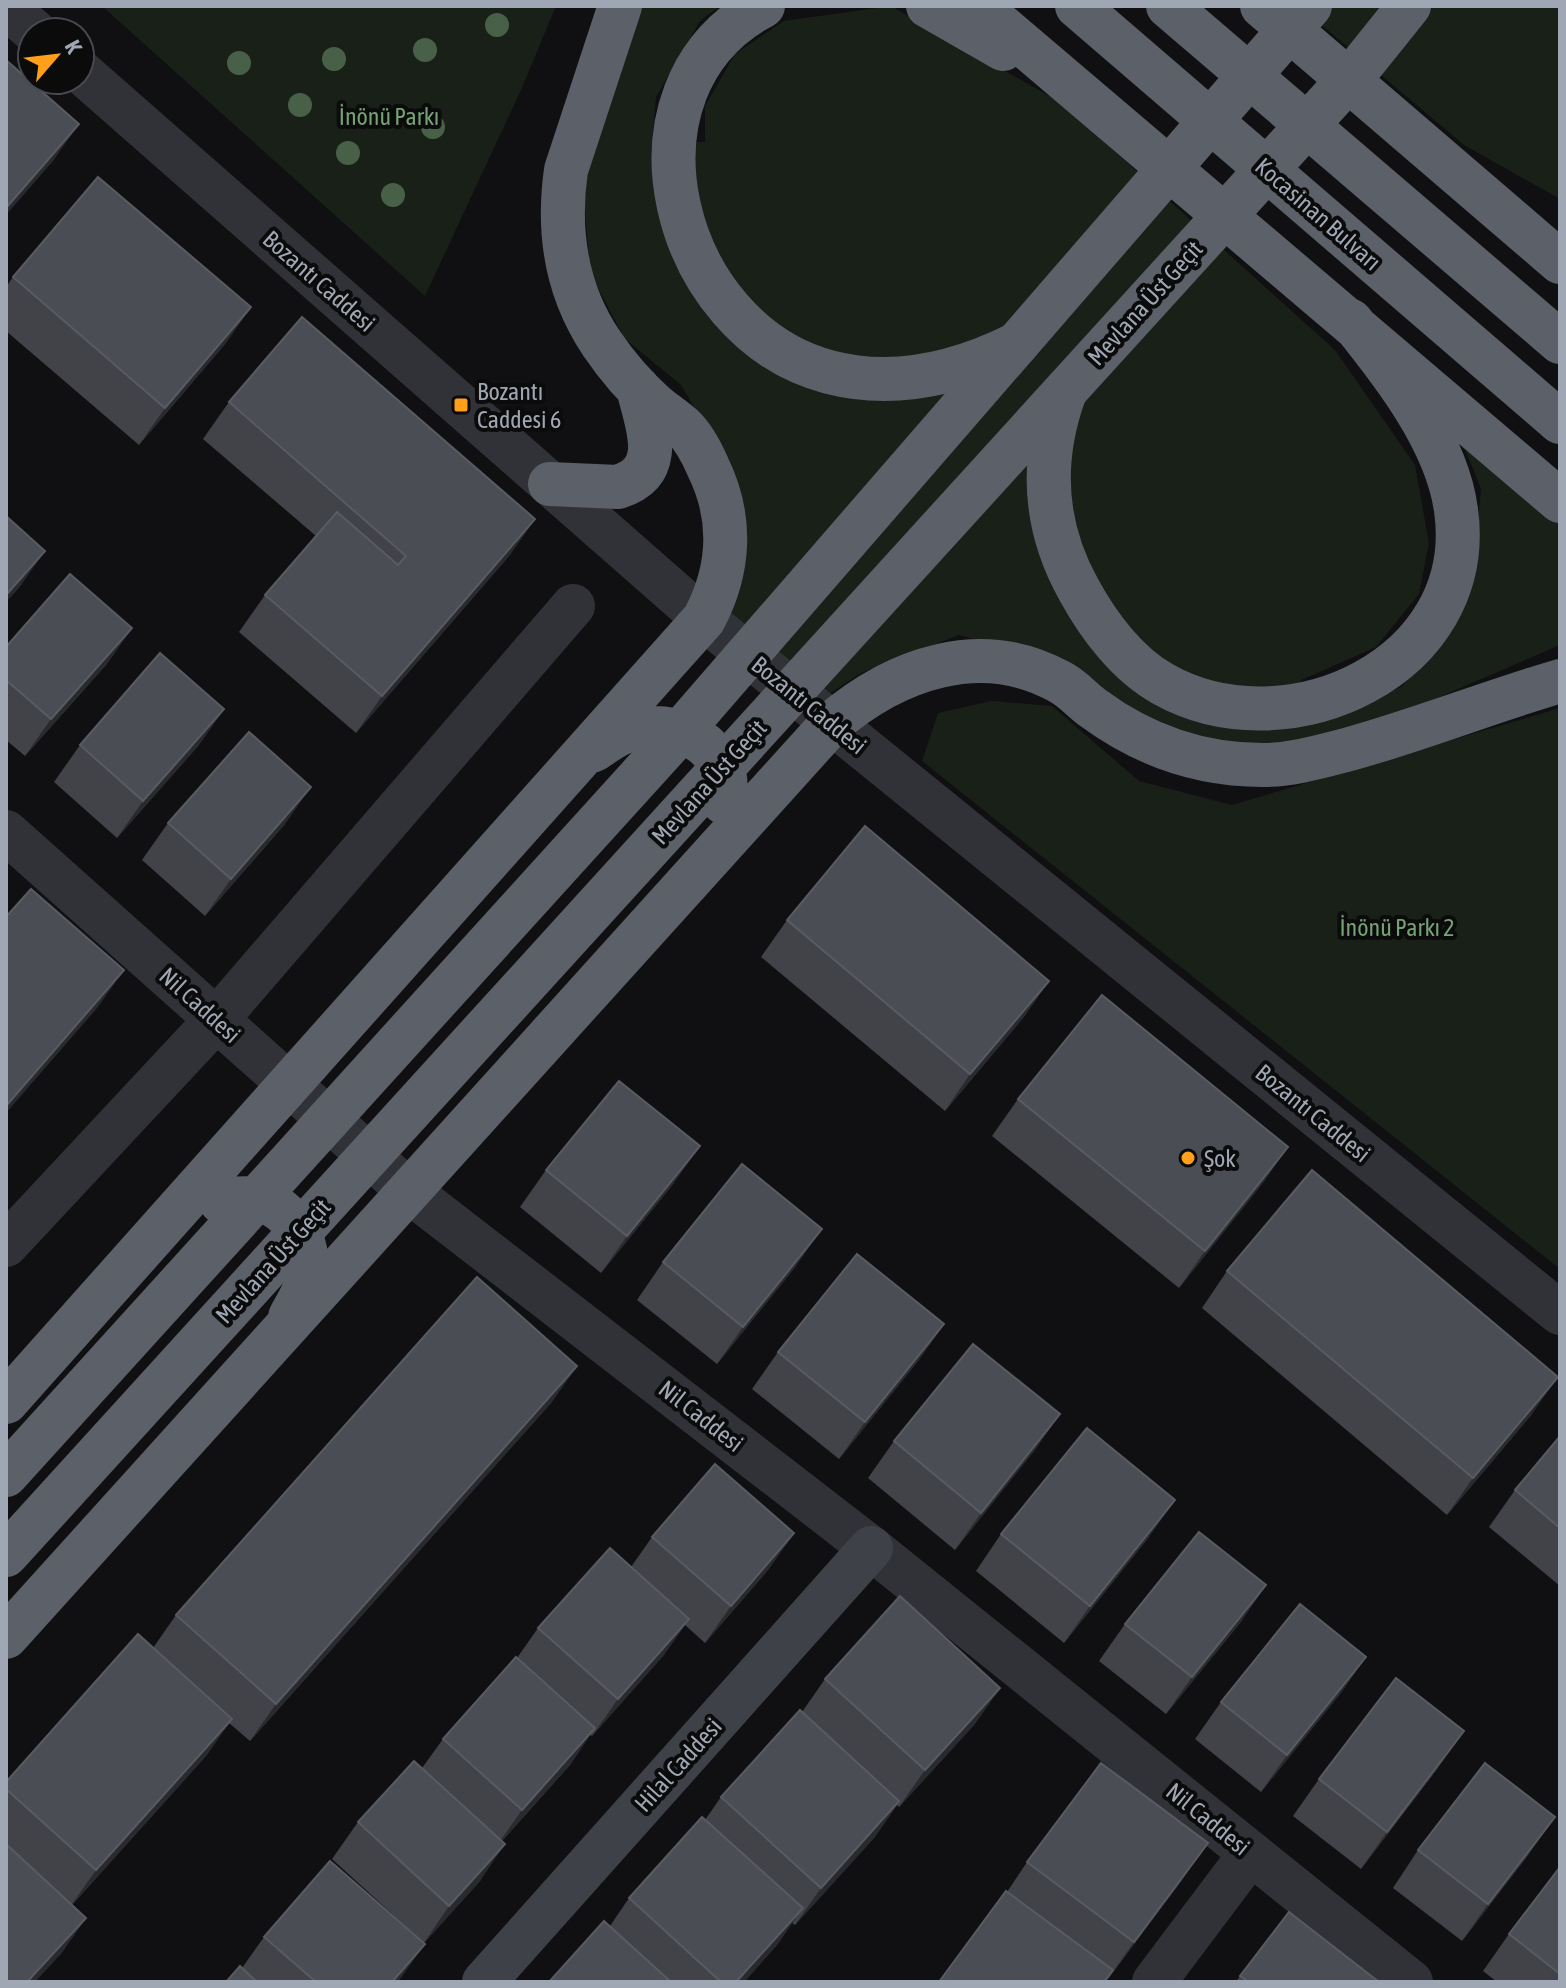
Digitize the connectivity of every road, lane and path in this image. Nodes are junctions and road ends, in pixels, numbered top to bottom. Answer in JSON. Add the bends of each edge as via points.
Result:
{"nodes":[{"id":1,"x":620,"y":6,"type":"edge"},
{"id":2,"x":763,"y":6,"type":"edge"},
{"id":3,"x":928,"y":6,"type":"edge"},
{"id":4,"x":978,"y":6,"type":"edge"},
{"id":5,"x":1077,"y":6,"type":"edge"},
{"id":6,"x":1168,"y":6,"type":"edge"},
{"id":7,"x":1262,"y":6,"type":"edge"},
{"id":8,"x":1310,"y":6,"type":"edge"},
{"id":9,"x":1409,"y":6,"type":"edge"},
{"id":10,"x":96,"y":85,"type":"edge"},
{"id":11,"x":1082,"y":94,"type":"junction"},
{"id":12,"x":1454,"y":170,"type":"junction"},
{"id":13,"x":1560,"y":224,"type":"edge"},
{"id":14,"x":1560,"y":262,"type":"edge"},
{"id":15,"x":1351,"y":321,"type":"junction"},
{"id":16,"x":1560,"y":342,"type":"edge"},
{"id":17,"x":1017,"y":344,"type":"junction"},
{"id":18,"x":638,"y":388,"type":"junction"},
{"id":19,"x":1065,"y":392,"type":"junction"},
{"id":20,"x":1560,"y":422,"type":"edge"},
{"id":21,"x":550,"y":484,"type":"junction"},
{"id":22,"x":1560,"y":501,"type":"edge"},
{"id":23,"x":573,"y":606,"type":"dead end"},
{"id":24,"x":704,"y":619,"type":"junction"},
{"id":25,"x":1560,"y":681,"type":"edge"},
{"id":26,"x":831,"y":724,"type":"junction"},
{"id":27,"x":580,"y":758,"type":"junction"},
{"id":28,"x":6,"y":832,"type":"edge"},
{"id":29,"x":699,"y":868,"type":"junction"},
{"id":30,"x":217,"y":1019,"type":"junction"},
{"id":31,"x":288,"y":1083,"type":"junction"},
{"id":32,"x":410,"y":1192,"type":"junction"},
{"id":33,"x":157,"y":1231,"type":"junction"},
{"id":34,"x":6,"y":1245,"type":"edge"},
{"id":35,"x":1560,"y":1313,"type":"edge"},
{"id":36,"x":282,"y":1334,"type":"junction"},
{"id":37,"x":6,"y":1402,"type":"edge"},
{"id":38,"x":6,"y":1475,"type":"edge"},
{"id":39,"x":871,"y":1548,"type":"junction"},
{"id":40,"x":6,"y":1555,"type":"edge"},
{"id":41,"x":6,"y":1637,"type":"edge"},
{"id":42,"x":1251,"y":1853,"type":"junction"},
{"id":43,"x":484,"y":1982,"type":"edge"},
{"id":44,"x":1154,"y":1982,"type":"edge"},
{"id":45,"x":1411,"y":1982,"type":"edge"}],
"edges":[{"from":1,"to":18,"type":"highway","via":[[566,170],[561,226],[573,287],[586,317]]},
{"from":2,"to":17,"type":"highway","via":[[730,27],[702,58],[683,95],[674,143],[679,203],[705,277],[739,318],[783,352],[828,372],[918,377],[986,359]]},
{"from":3,"to":11,"type":"highway"},
{"from":4,"to":11,"type":"highway"},
{"from":5,"to":20,"type":"highway","name":"Kocasinan Bulvarı"},
{"from":6,"to":16,"type":"highway"},
{"from":7,"to":12,"type":"highway"},
{"from":8,"to":17,"type":"highway","bridge":true},
{"from":9,"to":19,"type":"highway","name":"Mevlana Üst Geçit","bridge":true,"via":[[1360,67]]},
{"from":10,"to":21,"type":"street","name":"Bozantı Caddesi"},
{"from":11,"to":15,"type":"highway"},
{"from":12,"to":13,"type":"highway"},
{"from":12,"to":14,"type":"highway"},
{"from":15,"to":19,"type":"highway","via":[[1412,404],[1449,479],[1458,539],[1454,568],[1438,612],[1403,658],[1355,688],[1297,705],[1245,708],[1177,691],[1139,667],[1101,624],[1068,571],[1049,505],[1049,447]]},
{"from":15,"to":22,"type":"highway"},
{"from":17,"to":38,"type":"highway","bridge":true,"via":[[690,721]]},
{"from":18,"to":21,"type":"highway","via":[[651,443],[644,470],[618,487]]},
{"from":18,"to":24,"type":"highway","via":[[684,428],[714,478],[726,529],[726,555]]},
{"from":19,"to":40,"type":"highway","name":"Mevlana Üst Geçit","bridge":true},
{"from":21,"to":24,"type":"street","name":"Bozantı Caddesi"},
{"from":23,"to":30,"type":"street"},
{"from":24,"to":26,"type":"street","name":"Bozantı Caddesi"},
{"from":24,"to":27,"type":"highway"},
{"from":25,"to":26,"type":"highway","via":[[1400,736],[1266,765],[1197,758],[1164,747],[1127,730],[1062,683],[988,662],[927,668],[898,678]]},
{"from":26,"to":29,"type":"highway"},
{"from":26,"to":35,"type":"street","name":"Bozantı Caddesi"},
{"from":27,"to":29,"type":"highway","via":[[622,733],[656,727],[687,732],[714,752],[726,779],[721,823]]},
{"from":27,"to":31,"type":"highway"},
{"from":28,"to":30,"type":"street","name":"Nil Caddesi"},
{"from":29,"to":32,"type":"highway"},
{"from":30,"to":31,"type":"street","name":"Nil Caddesi"},
{"from":30,"to":34,"type":"street"},
{"from":31,"to":32,"type":"street","name":"Nil Caddesi"},
{"from":31,"to":33,"type":"highway"},
{"from":32,"to":36,"type":"highway"},
{"from":32,"to":39,"type":"street","name":"Nil Caddesi"},
{"from":33,"to":36,"type":"highway","via":[[237,1197],[272,1202],[290,1217],[305,1247],[306,1285]]},
{"from":33,"to":37,"type":"highway"},
{"from":36,"to":41,"type":"highway"},
{"from":39,"to":42,"type":"street","name":"Nil Caddesi"},
{"from":39,"to":43,"type":"street","name":"Hilal Caddesi"},
{"from":42,"to":44,"type":"street"},
{"from":42,"to":45,"type":"street","name":"Nil Caddesi"}]}
